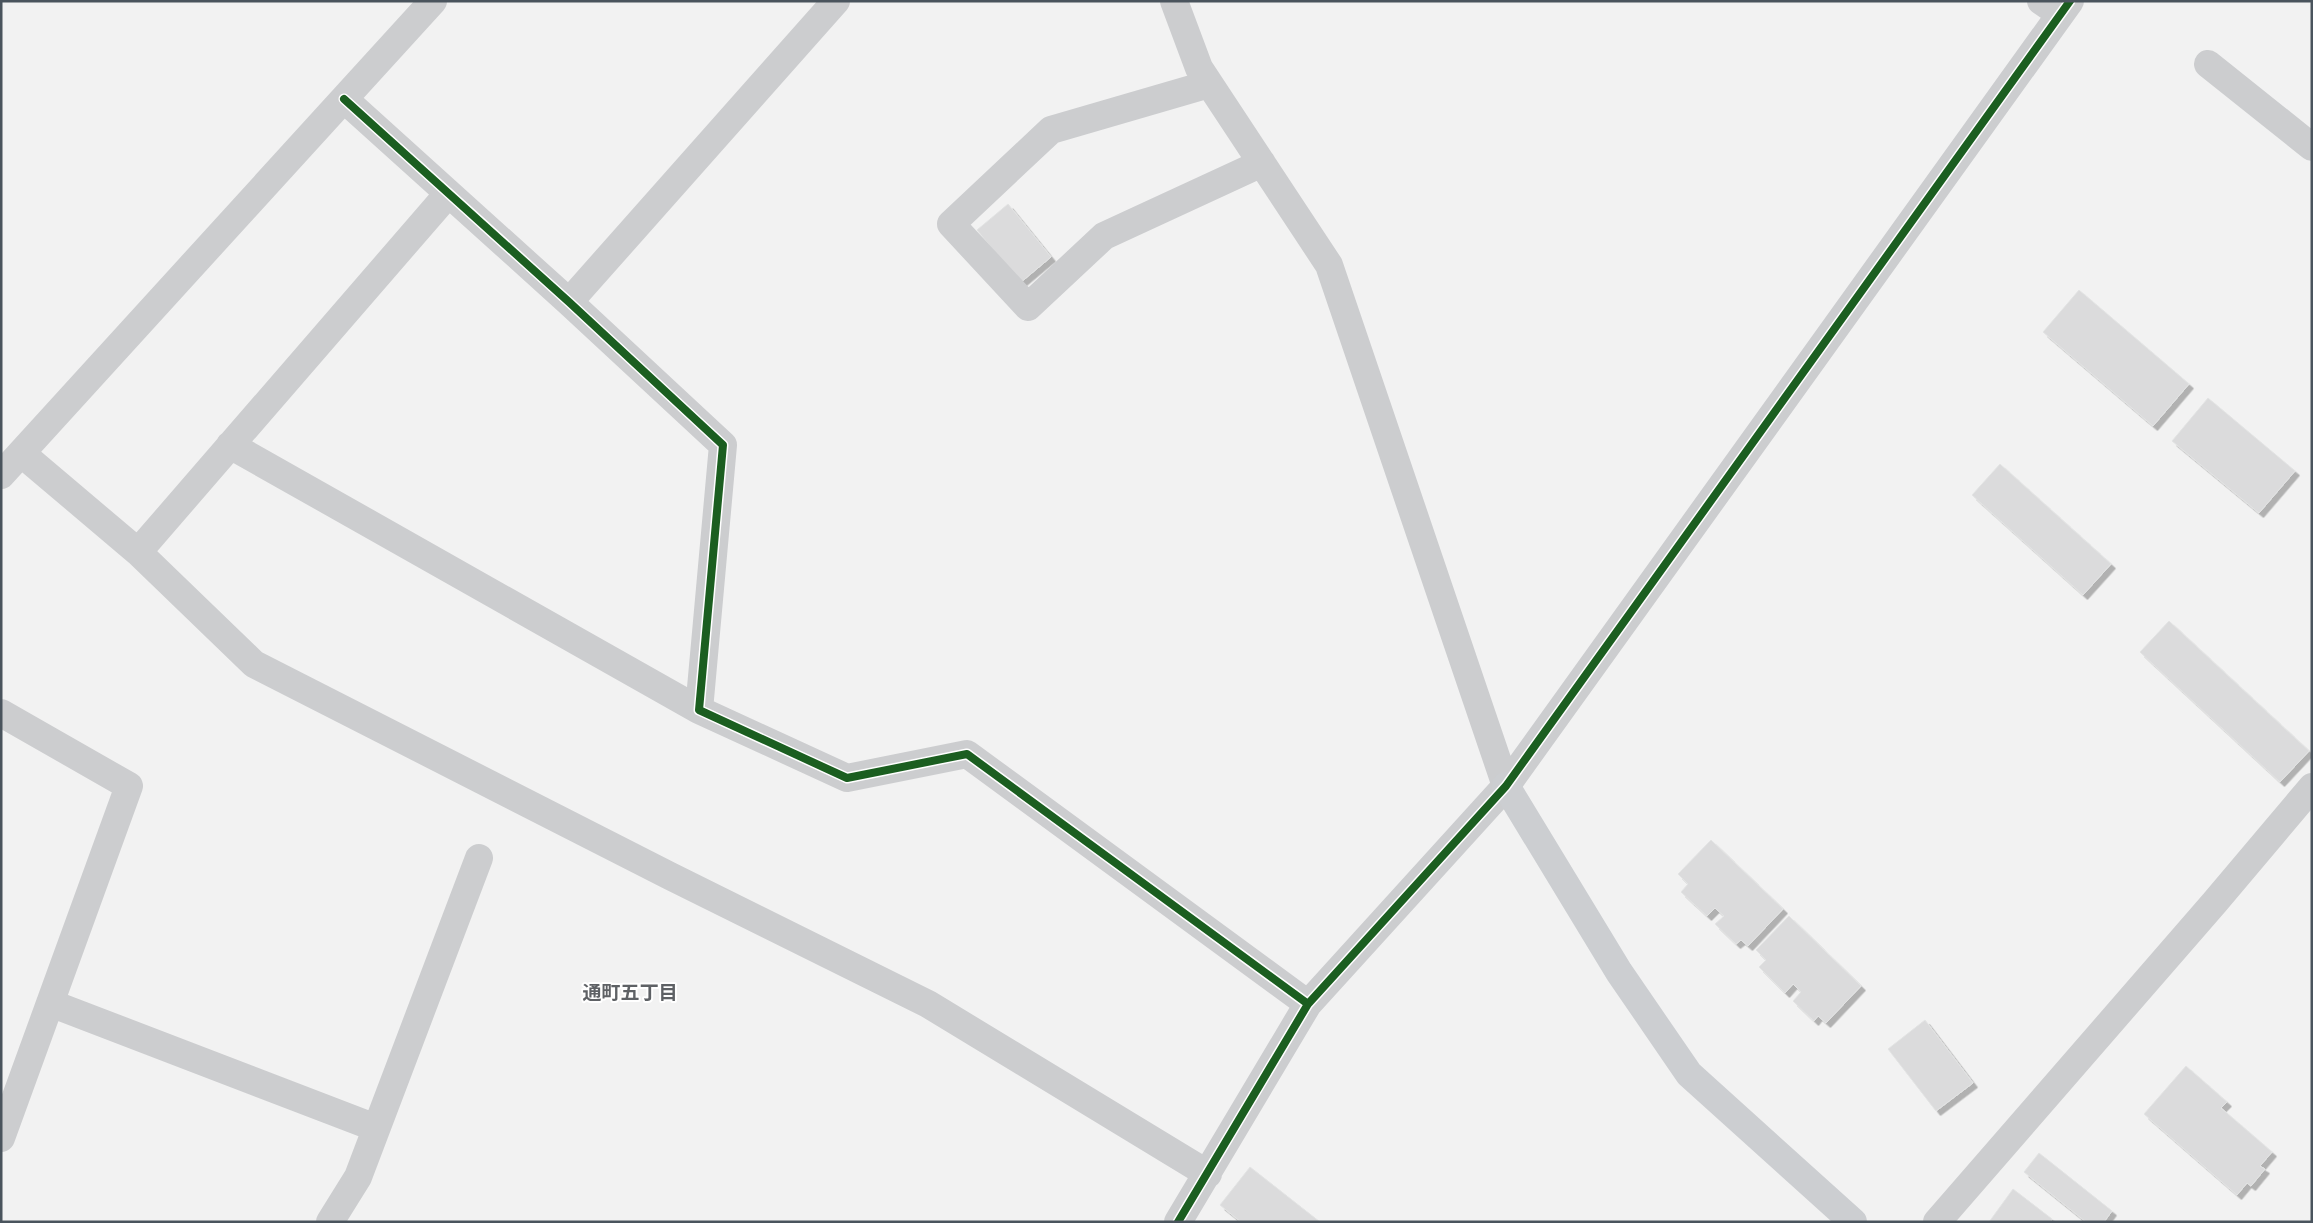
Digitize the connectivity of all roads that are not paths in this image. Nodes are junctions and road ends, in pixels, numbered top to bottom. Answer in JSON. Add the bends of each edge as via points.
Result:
{"nodes":[{"id":1,"x":433,"y":1,"type":"edge"},
{"id":2,"x":836,"y":1,"type":"edge"},
{"id":3,"x":1174,"y":1,"type":"edge"},
{"id":4,"x":2057,"y":6,"type":"edge"},
{"id":5,"x":2208,"y":64,"type":"dead end"},
{"id":6,"x":1209,"y":84,"type":"junction"},
{"id":7,"x":344,"y":99,"type":"junction"},
{"id":8,"x":2312,"y":147,"type":"edge"},
{"id":9,"x":1262,"y":163,"type":"junction"},
{"id":10,"x":448,"y":194,"type":"junction"},
{"id":11,"x":568,"y":302,"type":"junction"},
{"id":12,"x":230,"y":445,"type":"junction"},
{"id":13,"x":21,"y":453,"type":"junction"},
{"id":14,"x":1,"y":475,"type":"edge"},
{"id":15,"x":138,"y":552,"type":"junction"},
{"id":16,"x":699,"y":710,"type":"junction"},
{"id":17,"x":1,"y":714,"type":"edge"},
{"id":18,"x":1506,"y":786,"type":"junction"},
{"id":19,"x":2312,"y":786,"type":"edge"},
{"id":20,"x":479,"y":858,"type":"dead end"},
{"id":21,"x":50,"y":1003,"type":"junction"},
{"id":22,"x":1308,"y":1004,"type":"junction"},
{"id":23,"x":376,"y":1128,"type":"junction"},
{"id":24,"x":1,"y":1138,"type":"edge"},
{"id":25,"x":1208,"y":1174,"type":"junction"},
{"id":26,"x":330,"y":1222,"type":"edge"},
{"id":27,"x":1178,"y":1222,"type":"edge"},
{"id":28,"x":1854,"y":1222,"type":"edge"},
{"id":29,"x":1937,"y":1222,"type":"edge"}],
"edges":[{"from":1,"to":7,"type":"street"},
{"from":2,"to":11,"type":"street"},
{"from":3,"to":6,"type":"street","via":[[1199,68]]},
{"from":4,"to":18,"type":"street"},
{"from":5,"to":8,"type":"street"},
{"from":6,"to":9,"type":"street"},
{"from":6,"to":9,"type":"street","via":[[1051,130],[951,224],[1028,307],[1104,236]]},
{"from":7,"to":10,"type":"street"},
{"from":7,"to":13,"type":"street"},
{"from":9,"to":18,"type":"street","via":[[1329,265]]},
{"from":10,"to":11,"type":"street"},
{"from":10,"to":12,"type":"street"},
{"from":11,"to":16,"type":"street","via":[[723,445]]},
{"from":12,"to":15,"type":"street"},
{"from":12,"to":16,"type":"street"},
{"from":13,"to":14,"type":"street"},
{"from":13,"to":15,"type":"street"},
{"from":15,"to":25,"type":"street","via":[[254,664],[928,1004]]},
{"from":16,"to":22,"type":"street","via":[[847,778],[967,754]]},
{"from":17,"to":21,"type":"street","via":[[129,786]]},
{"from":18,"to":22,"type":"street"},
{"from":18,"to":28,"type":"street","via":[[1619,972],[1689,1074]]},
{"from":19,"to":29,"type":"street"},
{"from":20,"to":23,"type":"street"},
{"from":21,"to":23,"type":"street"},
{"from":21,"to":24,"type":"street"},
{"from":22,"to":25,"type":"street"},
{"from":23,"to":26,"type":"street","via":[[358,1177]]},
{"from":25,"to":27,"type":"street"}]}
